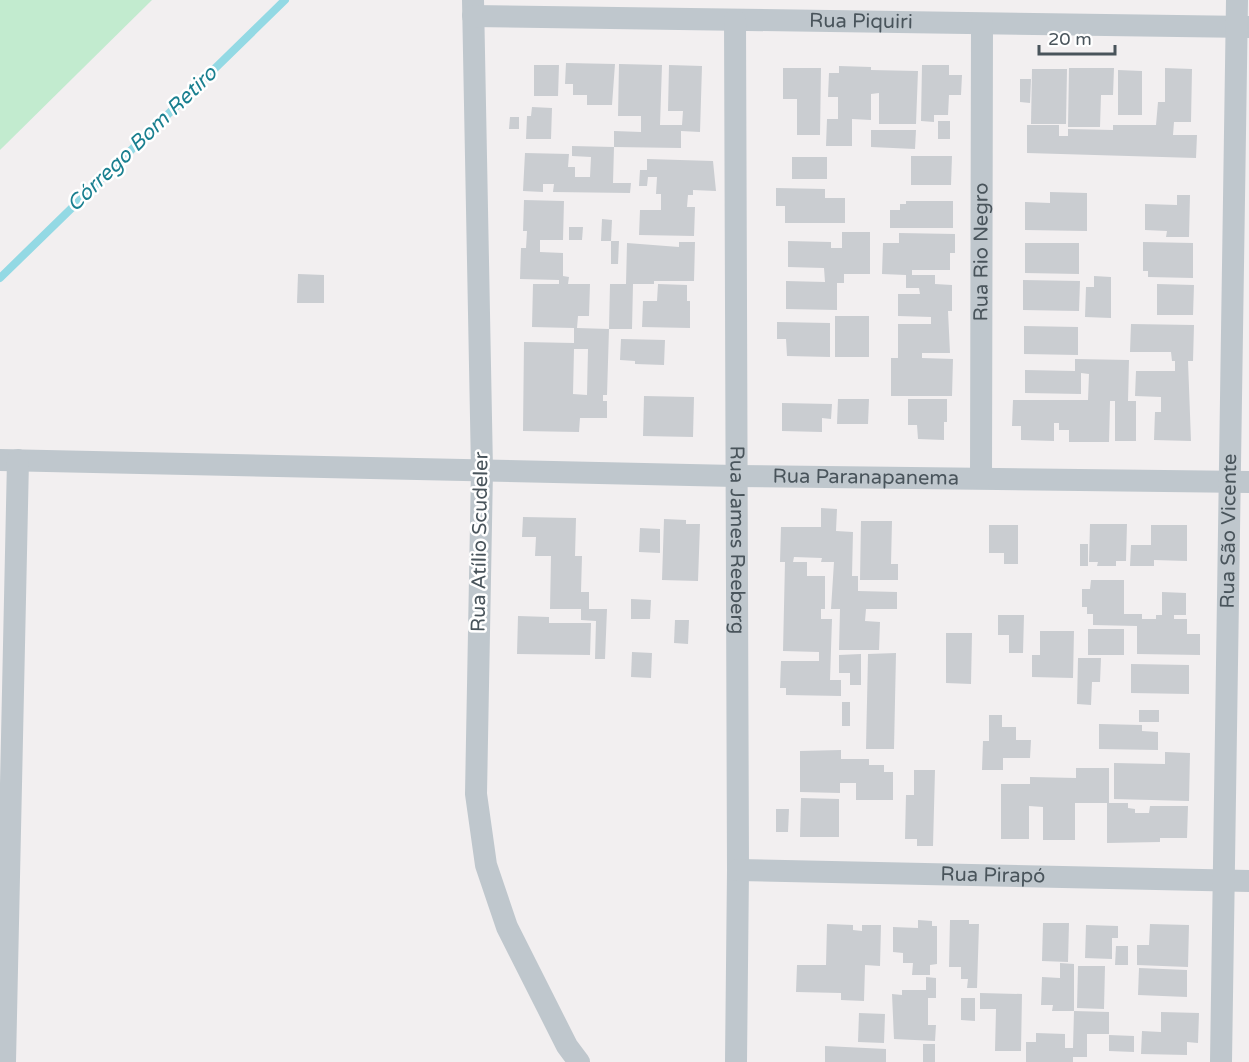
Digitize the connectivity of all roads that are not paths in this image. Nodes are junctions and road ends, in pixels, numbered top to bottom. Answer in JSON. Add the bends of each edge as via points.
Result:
{"nodes":[{"id":1,"x":1237,"y":0,"type":"edge"},
{"id":2,"x":473,"y":8,"type":"edge"},
{"id":3,"x":735,"y":20,"type":"junction"},
{"id":4,"x":982,"y":24,"type":"junction"},
{"id":5,"x":1243,"y":27,"type":"edge"},
{"id":6,"x":9,"y":460,"type":"edge"},
{"id":7,"x":482,"y":470,"type":"junction"},
{"id":8,"x":735,"y":476,"type":"junction"},
{"id":9,"x":981,"y":478,"type":"junction"},
{"id":10,"x":1239,"y":482,"type":"edge"},
{"id":11,"x":738,"y":870,"type":"junction"},
{"id":12,"x":1223,"y":881,"type":"junction"},
{"id":13,"x":1249,"y":881,"type":"edge"},
{"id":14,"x":5,"y":1062,"type":"edge"},
{"id":15,"x":579,"y":1062,"type":"edge"},
{"id":16,"x":736,"y":1062,"type":"edge"},
{"id":17,"x":1221,"y":1062,"type":"edge"}],
"edges":[{"from":1,"to":5,"type":"street","name":"Rua São Vicente"},
{"from":2,"to":3,"type":"street","name":"Rua Piquiri"},
{"from":2,"to":7,"type":"street","name":"Rua Atílio Scudeler"},
{"from":3,"to":4,"type":"street","name":"Rua Piquiri"},
{"from":3,"to":8,"type":"street","name":"Rua James Reeberg"},
{"from":4,"to":5,"type":"street","name":"Rua Piquiri"},
{"from":4,"to":9,"type":"street","name":"Rua Rio Negro"},
{"from":5,"to":10,"type":"street","name":"Rua São Vicente"},
{"from":6,"to":7,"type":"street","name":"Rua Paranapanema"},
{"from":6,"to":14,"type":"street"},
{"from":7,"to":8,"type":"street","name":"Rua Paranapanema"},
{"from":7,"to":15,"type":"street","name":"Rua Atílio Scudeler","via":[[476,794],[486,865],[507,927],[567,1046]]},
{"from":8,"to":9,"type":"street","name":"Rua Paranapanema"},
{"from":8,"to":11,"type":"street","name":"Rua James Reeberg"},
{"from":9,"to":10,"type":"street","name":"Rua Paranapanema"},
{"from":10,"to":12,"type":"street","name":"Rua São Vicente"},
{"from":11,"to":12,"type":"street","name":"Rua Pirapó"},
{"from":11,"to":16,"type":"street","name":"Rua James Reeberg"},
{"from":12,"to":13,"type":"street","name":"Rua Pirapó"},
{"from":12,"to":17,"type":"street","name":"Rua São Vicente"}]}
